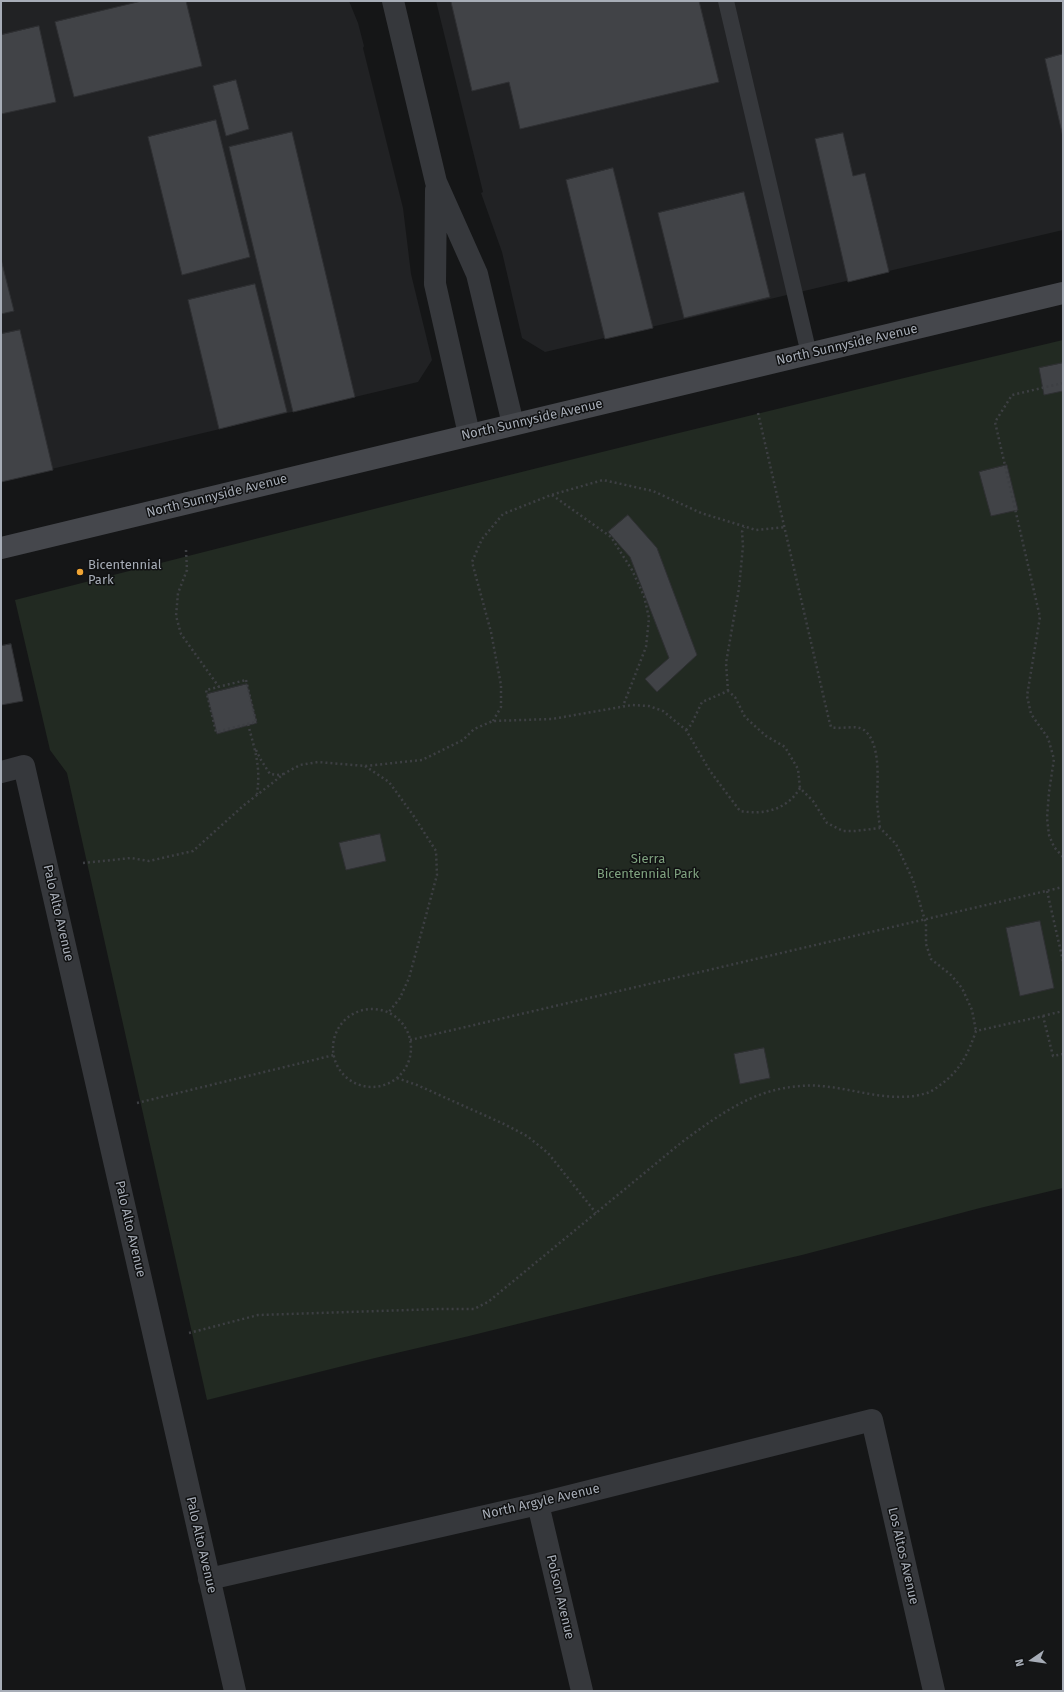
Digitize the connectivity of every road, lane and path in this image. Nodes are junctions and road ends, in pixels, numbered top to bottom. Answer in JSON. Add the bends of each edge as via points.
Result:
{"nodes":[{"id":1,"x":393,"y":1,"type":"edge"},
{"id":2,"x":726,"y":1,"type":"edge"},
{"id":3,"x":436,"y":182,"type":"junction"},
{"id":4,"x":1063,"y":293,"type":"edge"},
{"id":5,"x":809,"y":354,"type":"junction"},
{"id":6,"x":1063,"y":383,"type":"edge"},
{"id":7,"x":758,"y":413,"type":"dead end"},
{"id":8,"x":513,"y":424,"type":"junction"},
{"id":9,"x":469,"y":434,"type":"junction"},
{"id":10,"x":551,"y":495,"type":"junction"},
{"id":11,"x":744,"y":527,"type":"junction"},
{"id":12,"x":785,"y":527,"type":"junction"},
{"id":13,"x":1,"y":548,"type":"edge"},
{"id":14,"x":186,"y":550,"type":"dead end"},
{"id":15,"x":219,"y":687,"type":"junction"},
{"id":16,"x":728,"y":691,"type":"junction"},
{"id":17,"x":623,"y":706,"type":"junction"},
{"id":18,"x":493,"y":722,"type":"junction"},
{"id":19,"x":248,"y":724,"type":"junction"},
{"id":20,"x":686,"y":730,"type":"junction"},
{"id":21,"x":253,"y":743,"type":"junction"},
{"id":22,"x":365,"y":766,"type":"junction"},
{"id":23,"x":1,"y":772,"type":"edge"},
{"id":24,"x":285,"y":774,"type":"junction"},
{"id":25,"x":800,"y":788,"type":"junction"},
{"id":26,"x":258,"y":794,"type":"junction"},
{"id":27,"x":880,"y":828,"type":"junction"},
{"id":28,"x":1063,"y":856,"type":"edge"},
{"id":29,"x":83,"y":863,"type":"dead end"},
{"id":30,"x":1063,"y":887,"type":"edge"},
{"id":31,"x":1047,"y":891,"type":"junction"},
{"id":32,"x":925,"y":919,"type":"junction"},
{"id":33,"x":1063,"y":961,"type":"edge"},
{"id":34,"x":1063,"y":1011,"type":"edge"},
{"id":35,"x":388,"y":1013,"type":"junction"},
{"id":36,"x":1043,"y":1016,"type":"junction"},
{"id":37,"x":976,"y":1031,"type":"junction"},
{"id":38,"x":410,"y":1040,"type":"junction"},
{"id":39,"x":1063,"y":1054,"type":"edge"},
{"id":40,"x":334,"y":1055,"type":"junction"},
{"id":41,"x":397,"y":1078,"type":"junction"},
{"id":42,"x":137,"y":1103,"type":"dead end"},
{"id":43,"x":596,"y":1213,"type":"junction"},
{"id":44,"x":189,"y":1333,"type":"dead end"},
{"id":45,"x":872,"y":1420,"type":"joint"},
{"id":46,"x":538,"y":1504,"type":"junction"},
{"id":47,"x":209,"y":1579,"type":"junction"},
{"id":48,"x":235,"y":1691,"type":"edge"},
{"id":49,"x":582,"y":1691,"type":"edge"},
{"id":50,"x":934,"y":1691,"type":"edge"}],
"edges":[{"from":1,"to":3,"type":"street"},
{"from":2,"to":5,"type":"lane"},
{"from":3,"to":8,"type":"street","via":[[476,274]]},
{"from":3,"to":9,"type":"street","via":[[435,284]]},
{"from":4,"to":5,"type":"main road","name":"North Sunnyside Avenue"},
{"from":5,"to":8,"type":"main road","name":"North Sunnyside Avenue"},
{"from":6,"to":28,"type":"path","via":[[1012,395],[995,422],[1040,617],[1027,696],[1031,714],[1048,738],[1054,759],[1047,818],[1049,835],[1054,847]]},
{"from":7,"to":12,"type":"path"},
{"from":8,"to":9,"type":"main road","name":"North Sunnyside Avenue"},
{"from":9,"to":13,"type":"main road","name":"North Sunnyside Avenue"},
{"from":10,"to":11,"type":"path","via":[[603,480],[653,490],[701,513]]},
{"from":10,"to":17,"type":"path","via":[[611,537],[632,570],[644,596],[649,618],[646,647]]},
{"from":10,"to":18,"type":"path","via":[[503,514],[482,539],[472,562],[491,632],[501,685],[501,707]]},
{"from":11,"to":12,"type":"path","via":[[756,530]]},
{"from":11,"to":16,"type":"path","via":[[739,588],[726,663]]},
{"from":12,"to":27,"type":"path","via":[[831,727],[839,729],[856,726],[864,730],[873,744],[879,781],[877,803]]},
{"from":14,"to":15,"type":"path","via":[[187,570],[178,593],[176,616],[181,634]]},
{"from":15,"to":19,"type":"path","via":[[246,680],[256,722]]},
{"from":15,"to":19,"type":"path","via":[[206,690],[216,732]]},
{"from":16,"to":20,"type":"path","via":[[702,702]]},
{"from":16,"to":25,"type":"path","via":[[736,697],[745,717],[766,736],[785,747],[798,768]]},
{"from":17,"to":18,"type":"path","via":[[552,719]]},
{"from":17,"to":20,"type":"path","via":[[649,706],[662,711]]},
{"from":18,"to":22,"type":"path","via":[[474,729],[463,740],[422,760]]},
{"from":19,"to":21,"type":"path"},
{"from":20,"to":25,"type":"path","via":[[710,771],[740,812],[755,814],[782,807]]},
{"from":21,"to":24,"type":"path","via":[[270,774]]},
{"from":21,"to":26,"type":"path","via":[[259,766]]},
{"from":22,"to":24,"type":"path","via":[[318,762],[300,765]]},
{"from":22,"to":35,"type":"path","via":[[389,782],[436,851],[437,875],[409,978],[400,998]]},
{"from":23,"to":47,"type":"street","name":"Palo Alto Avenue","via":[[24,766]]},
{"from":24,"to":26,"type":"path"},
{"from":25,"to":27,"type":"path","via":[[813,801],[827,823],[843,831]]},
{"from":26,"to":29,"type":"path","via":[[193,851],[150,861],[131,858]]},
{"from":27,"to":32,"type":"path","via":[[896,844],[913,880]]},
{"from":30,"to":31,"type":"path"},
{"from":31,"to":32,"type":"path"},
{"from":31,"to":33,"type":"path"},
{"from":32,"to":37,"type":"path","via":[[926,944],[931,959],[962,988],[972,1010]]},
{"from":32,"to":38,"type":"path"},
{"from":34,"to":36,"type":"path"},
{"from":35,"to":38,"type":"path","via":[[398,1019]]},
{"from":35,"to":40,"type":"path","via":[[377,1009],[365,1009],[353,1014],[337,1031],[333,1043]]},
{"from":36,"to":37,"type":"path"},
{"from":36,"to":39,"type":"path","via":[[1053,1056]]},
{"from":37,"to":43,"type":"path","via":[[969,1053],[951,1078],[928,1093],[900,1098],[827,1086],[800,1086],[771,1091],[743,1101],[682,1142]]},
{"from":38,"to":41,"type":"path","via":[[411,1051],[408,1061]]},
{"from":40,"to":41,"type":"path","via":[[338,1068],[347,1078],[359,1084],[372,1087],[385,1085]]},
{"from":40,"to":42,"type":"path"},
{"from":41,"to":43,"type":"path","via":[[416,1084],[527,1136],[548,1153]]},
{"from":43,"to":44,"type":"path","via":[[488,1302],[474,1309],[258,1315]]},
{"from":45,"to":46,"type":"street","name":"North Argyle Avenue"},
{"from":45,"to":50,"type":"street","name":"Los Altos Avenue"},
{"from":46,"to":47,"type":"street","name":"North Argyle Avenue"},
{"from":46,"to":49,"type":"street","name":"Polson Avenue"},
{"from":47,"to":48,"type":"street","name":"Palo Alto Avenue"}]}
